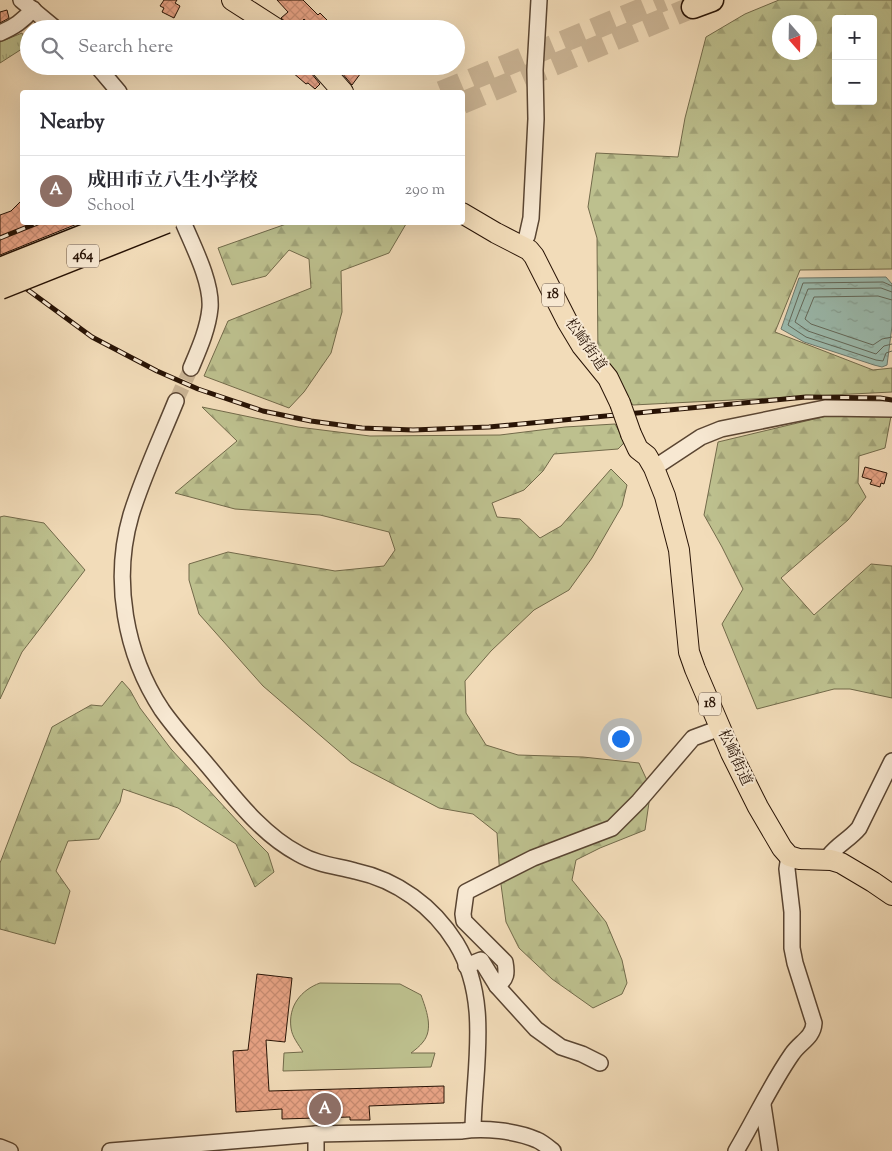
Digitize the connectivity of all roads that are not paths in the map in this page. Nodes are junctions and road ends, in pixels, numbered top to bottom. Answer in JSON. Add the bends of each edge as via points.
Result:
{"nodes":[{"id":1,"x":232,"y":0,"type":"edge"},
{"id":2,"x":539,"y":0,"type":"edge"},
{"id":3,"x":27,"y":4,"type":"edge"},
{"id":4,"x":24,"y":20,"type":"edge"},
{"id":5,"x":46,"y":20,"type":"edge"},
{"id":6,"x":263,"y":20,"type":"edge"},
{"id":7,"x":20,"y":23,"type":"edge"},
{"id":8,"x":0,"y":33,"type":"edge"},
{"id":9,"x":105,"y":75,"type":"edge"},
{"id":10,"x":328,"y":75,"type":"edge"},
{"id":11,"x":117,"y":90,"type":"edge"},
{"id":12,"x":341,"y":90,"type":"edge"},
{"id":13,"x":465,"y":215,"type":"edge"},
{"id":14,"x":111,"y":225,"type":"edge"},
{"id":15,"x":158,"y":225,"type":"edge"},
{"id":16,"x":184,"y":225,"type":"edge"},
{"id":17,"x":522,"y":245,"type":"junction"},
{"id":18,"x":0,"y":269,"type":"edge"},
{"id":19,"x":0,"y":288,"type":"edge"},
{"id":20,"x":190,"y":368,"type":"tunnel mouth"},
{"id":21,"x":176,"y":401,"type":"tunnel mouth"},
{"id":22,"x":892,"y":409,"type":"edge"},
{"id":23,"x":654,"y":468,"type":"junction"},
{"id":24,"x":720,"y":728,"type":"junction"},
{"id":25,"x":892,"y":761,"type":"edge"},
{"id":26,"x":789,"y":856,"type":"junction"},
{"id":27,"x":831,"y":860,"type":"junction"},
{"id":28,"x":892,"y":895,"type":"edge"},
{"id":29,"x":466,"y":966,"type":"junction"},
{"id":30,"x":497,"y":986,"type":"junction"},
{"id":31,"x":600,"y":1063,"type":"dead end"},
{"id":32,"x":763,"y":1105,"type":"junction"},
{"id":33,"x":473,"y":1129,"type":"junction"},
{"id":34,"x":316,"y":1134,"type":"junction"},
{"id":35,"x":0,"y":1147,"type":"edge"},
{"id":36,"x":173,"y":1148,"type":"edge"},
{"id":37,"x":126,"y":1150,"type":"edge"},
{"id":38,"x":10,"y":1151,"type":"edge"},
{"id":39,"x":110,"y":1151,"type":"edge"},
{"id":40,"x":316,"y":1151,"type":"edge"},
{"id":41,"x":553,"y":1151,"type":"edge"},
{"id":42,"x":736,"y":1151,"type":"edge"},
{"id":43,"x":770,"y":1151,"type":"edge"}],
"edges":[{"from":1,"to":6,"type":"main road"},
{"from":2,"to":17,"type":"street","via":[[530,218]]},
{"from":3,"to":4,"type":"street"},
{"from":3,"to":5,"type":"street"},
{"from":7,"to":8,"type":"street"},
{"from":9,"to":11,"type":"street"},
{"from":10,"to":12,"type":"main road"},
{"from":13,"to":17,"type":"main road","name":"松崎街道","number":"18"},
{"from":14,"to":18,"type":"highway","number":"464","bridge":true},
{"from":15,"to":19,"type":"highway","number":"464","bridge":true},
{"from":16,"to":20,"type":"street","via":[[207,286],[210,306],[207,326]]},
{"from":17,"to":23,"type":"main road","name":"松崎街道","number":"18","bridge":true,"via":[[534,256],[582,346],[608,378],[638,449]]},
{"from":21,"to":29,"type":"street","via":[[140,488],[125,541],[123,596],[132,646],[151,692],[173,725],[245,810],[267,831],[300,855],[375,876],[405,891],[440,921],[457,945]]},
{"from":22,"to":23,"type":"street","via":[[825,408],[721,429],[701,437]]},
{"from":23,"to":24,"type":"main road","name":"松崎街道","number":"18","via":[[680,550],[689,652]]},
{"from":24,"to":26,"type":"main road","name":"松崎街道","number":"18","via":[[754,800]]},
{"from":24,"to":30,"type":"street","via":[[693,738],[612,828],[532,858],[466,892],[464,921],[505,962],[506,978]]},
{"from":25,"to":27,"type":"street","via":[[859,828],[833,850],[829,856]]},
{"from":26,"to":27,"type":"main road"},
{"from":26,"to":32,"type":"street","via":[[792,948],[814,1030],[793,1052]]},
{"from":27,"to":28,"type":"main road","via":[[857,872]]},
{"from":29,"to":30,"type":"street","via":[[481,960]]},
{"from":29,"to":33,"type":"street","via":[[476,999],[478,1026]]},
{"from":30,"to":31,"type":"street","via":[[536,1029],[561,1047]]},
{"from":32,"to":42,"type":"street"},
{"from":32,"to":43,"type":"street"},
{"from":33,"to":34,"type":"street"},
{"from":33,"to":41,"type":"street","via":[[509,1132],[537,1140]]},
{"from":34,"to":36,"type":"street"},
{"from":34,"to":40,"type":"street"},
{"from":35,"to":38,"type":"street"},
{"from":36,"to":37,"type":"street"},
{"from":37,"to":39,"type":"street"}]}
